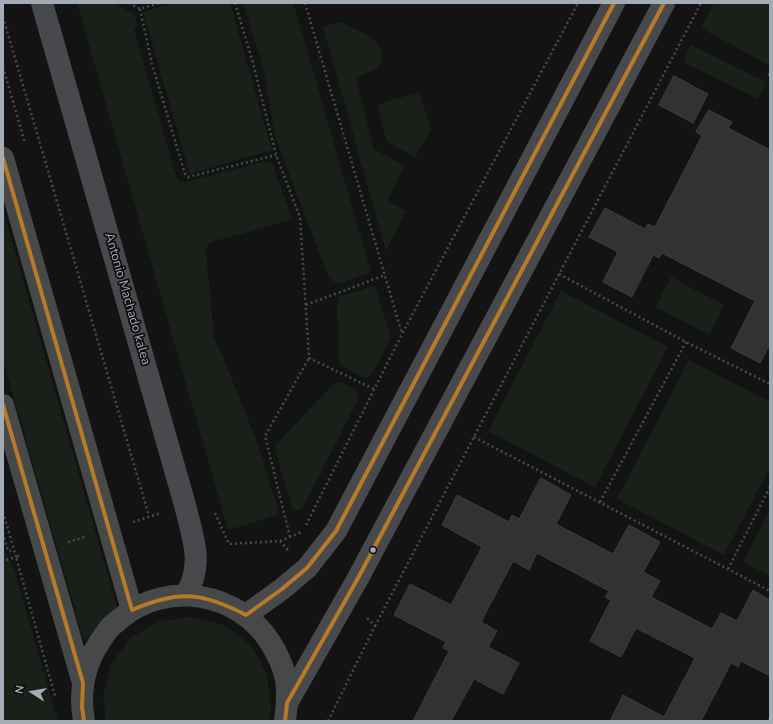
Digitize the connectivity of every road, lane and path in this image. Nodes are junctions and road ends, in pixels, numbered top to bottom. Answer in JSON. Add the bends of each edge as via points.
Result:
{"nodes":[{"id":1,"x":42,"y":3,"type":"edge"},
{"id":2,"x":129,"y":3,"type":"edge"},
{"id":3,"x":159,"y":3,"type":"edge"},
{"id":4,"x":235,"y":3,"type":"edge"},
{"id":5,"x":306,"y":3,"type":"edge"},
{"id":6,"x":578,"y":3,"type":"edge"},
{"id":7,"x":614,"y":3,"type":"edge"},
{"id":8,"x":664,"y":3,"type":"edge"},
{"id":9,"x":701,"y":3,"type":"edge"},
{"id":10,"x":140,"y":9,"type":"junction"},
{"id":11,"x":3,"y":17,"type":"edge"},
{"id":12,"x":276,"y":155,"type":"junction"},
{"id":13,"x":3,"y":158,"type":"edge"},
{"id":14,"x":559,"y":274,"type":"junction"},
{"id":15,"x":385,"y":275,"type":"junction"},
{"id":16,"x":306,"y":305,"type":"junction"},
{"id":17,"x":402,"y":334,"type":"junction"},
{"id":18,"x":686,"y":342,"type":"junction"},
{"id":19,"x":309,"y":358,"type":"junction"},
{"id":20,"x":770,"y":384,"type":"edge"},
{"id":21,"x":374,"y":389,"type":"junction"},
{"id":22,"x":3,"y":405,"type":"edge"},
{"id":23,"x":474,"y":437,"type":"junction"},
{"id":24,"x":770,"y":487,"type":"edge"},
{"id":25,"x":600,"y":502,"type":"junction"},
{"id":26,"x":185,"y":505,"type":"junction"},
{"id":27,"x":214,"y":509,"type":"dead end"},
{"id":28,"x":3,"y":512,"type":"edge"},
{"id":29,"x":148,"y":516,"type":"junction"},
{"id":30,"x":110,"y":529,"type":"junction"},
{"id":31,"x":290,"y":537,"type":"junction"},
{"id":32,"x":280,"y":541,"type":"junction"},
{"id":33,"x":44,"y":549,"type":"junction"},
{"id":34,"x":16,"y":557,"type":"junction"},
{"id":35,"x":3,"y":561,"type":"edge"},
{"id":36,"x":307,"y":568,"type":"junction"},
{"id":37,"x":728,"y":569,"type":"junction"},
{"id":38,"x":770,"y":591,"type":"edge"},
{"id":39,"x":186,"y":595,"type":"junction"},
{"id":40,"x":346,"y":600,"type":"junction"},
{"id":41,"x":132,"y":610,"type":"junction"},
{"id":42,"x":246,"y":615,"type":"junction"},
{"id":43,"x":375,"y":626,"type":"junction"},
{"id":44,"x":83,"y":683,"type":"junction"},
{"id":45,"x":56,"y":699,"type":"dead end"},
{"id":46,"x":286,"y":712,"type":"edge"},
{"id":47,"x":770,"y":718,"type":"edge"},
{"id":48,"x":84,"y":721,"type":"edge"},
{"id":49,"x":328,"y":721,"type":"edge"},
{"id":50,"x":769,"y":721,"type":"edge"}],
"edges":[{"from":1,"to":26,"type":"street","name":"Antonio Machado kalea"},
{"from":2,"to":10,"type":"path"},
{"from":3,"to":10,"type":"path"},
{"from":4,"to":12,"type":"path","via":[[253,62]]},
{"from":5,"to":15,"type":"path"},
{"from":6,"to":17,"type":"path"},
{"from":7,"to":36,"type":"street","via":[[336,531]]},
{"from":8,"to":40,"type":"street"},
{"from":9,"to":14,"type":"path"},
{"from":10,"to":12,"type":"path","via":[[152,64],[188,178]]},
{"from":11,"to":29,"type":"path"},
{"from":12,"to":16,"type":"path","via":[[300,217]]},
{"from":13,"to":30,"type":"main road"},
{"from":14,"to":18,"type":"path"},
{"from":14,"to":23,"type":"path"},
{"from":15,"to":16,"type":"path"},
{"from":15,"to":17,"type":"path"},
{"from":16,"to":19,"type":"path"},
{"from":17,"to":21,"type":"path"},
{"from":18,"to":20,"type":"path"},
{"from":18,"to":25,"type":"path"},
{"from":19,"to":21,"type":"path"},
{"from":19,"to":31,"type":"path","via":[[265,436]]},
{"from":21,"to":31,"type":"path","via":[[302,532]]},
{"from":22,"to":33,"type":"main road"},
{"from":23,"to":25,"type":"path"},
{"from":23,"to":43,"type":"path"},
{"from":24,"to":37,"type":"path"},
{"from":25,"to":37,"type":"path"},
{"from":26,"to":29,"type":"path"},
{"from":26,"to":39,"type":"street","name":"Antonio Machado kalea","via":[[197,561],[192,585]]},
{"from":27,"to":32,"type":"path","via":[[229,544]]},
{"from":28,"to":34,"type":"path"},
{"from":29,"to":30,"type":"path"},
{"from":30,"to":33,"type":"path"},
{"from":30,"to":41,"type":"main road"},
{"from":31,"to":32,"type":"path"},
{"from":32,"to":36,"type":"path"},
{"from":33,"to":34,"type":"path"},
{"from":33,"to":44,"type":"main road"},
{"from":34,"to":35,"type":"path"},
{"from":34,"to":45,"type":"path"},
{"from":36,"to":42,"type":"street","via":[[282,590]]},
{"from":37,"to":38,"type":"path"},
{"from":39,"to":41,"type":"main road","via":[[167,597]]},
{"from":39,"to":42,"type":"main road","via":[[227,604]]},
{"from":40,"to":43,"type":"path"},
{"from":40,"to":46,"type":"street"},
{"from":41,"to":44,"type":"main road","via":[[108,629],[92,654]]},
{"from":42,"to":46,"type":"main road","via":[[264,633],[277,654],[286,678]]},
{"from":43,"to":49,"type":"path"},
{"from":44,"to":48,"type":"main road"},
{"from":47,"to":50,"type":"path"}]}
